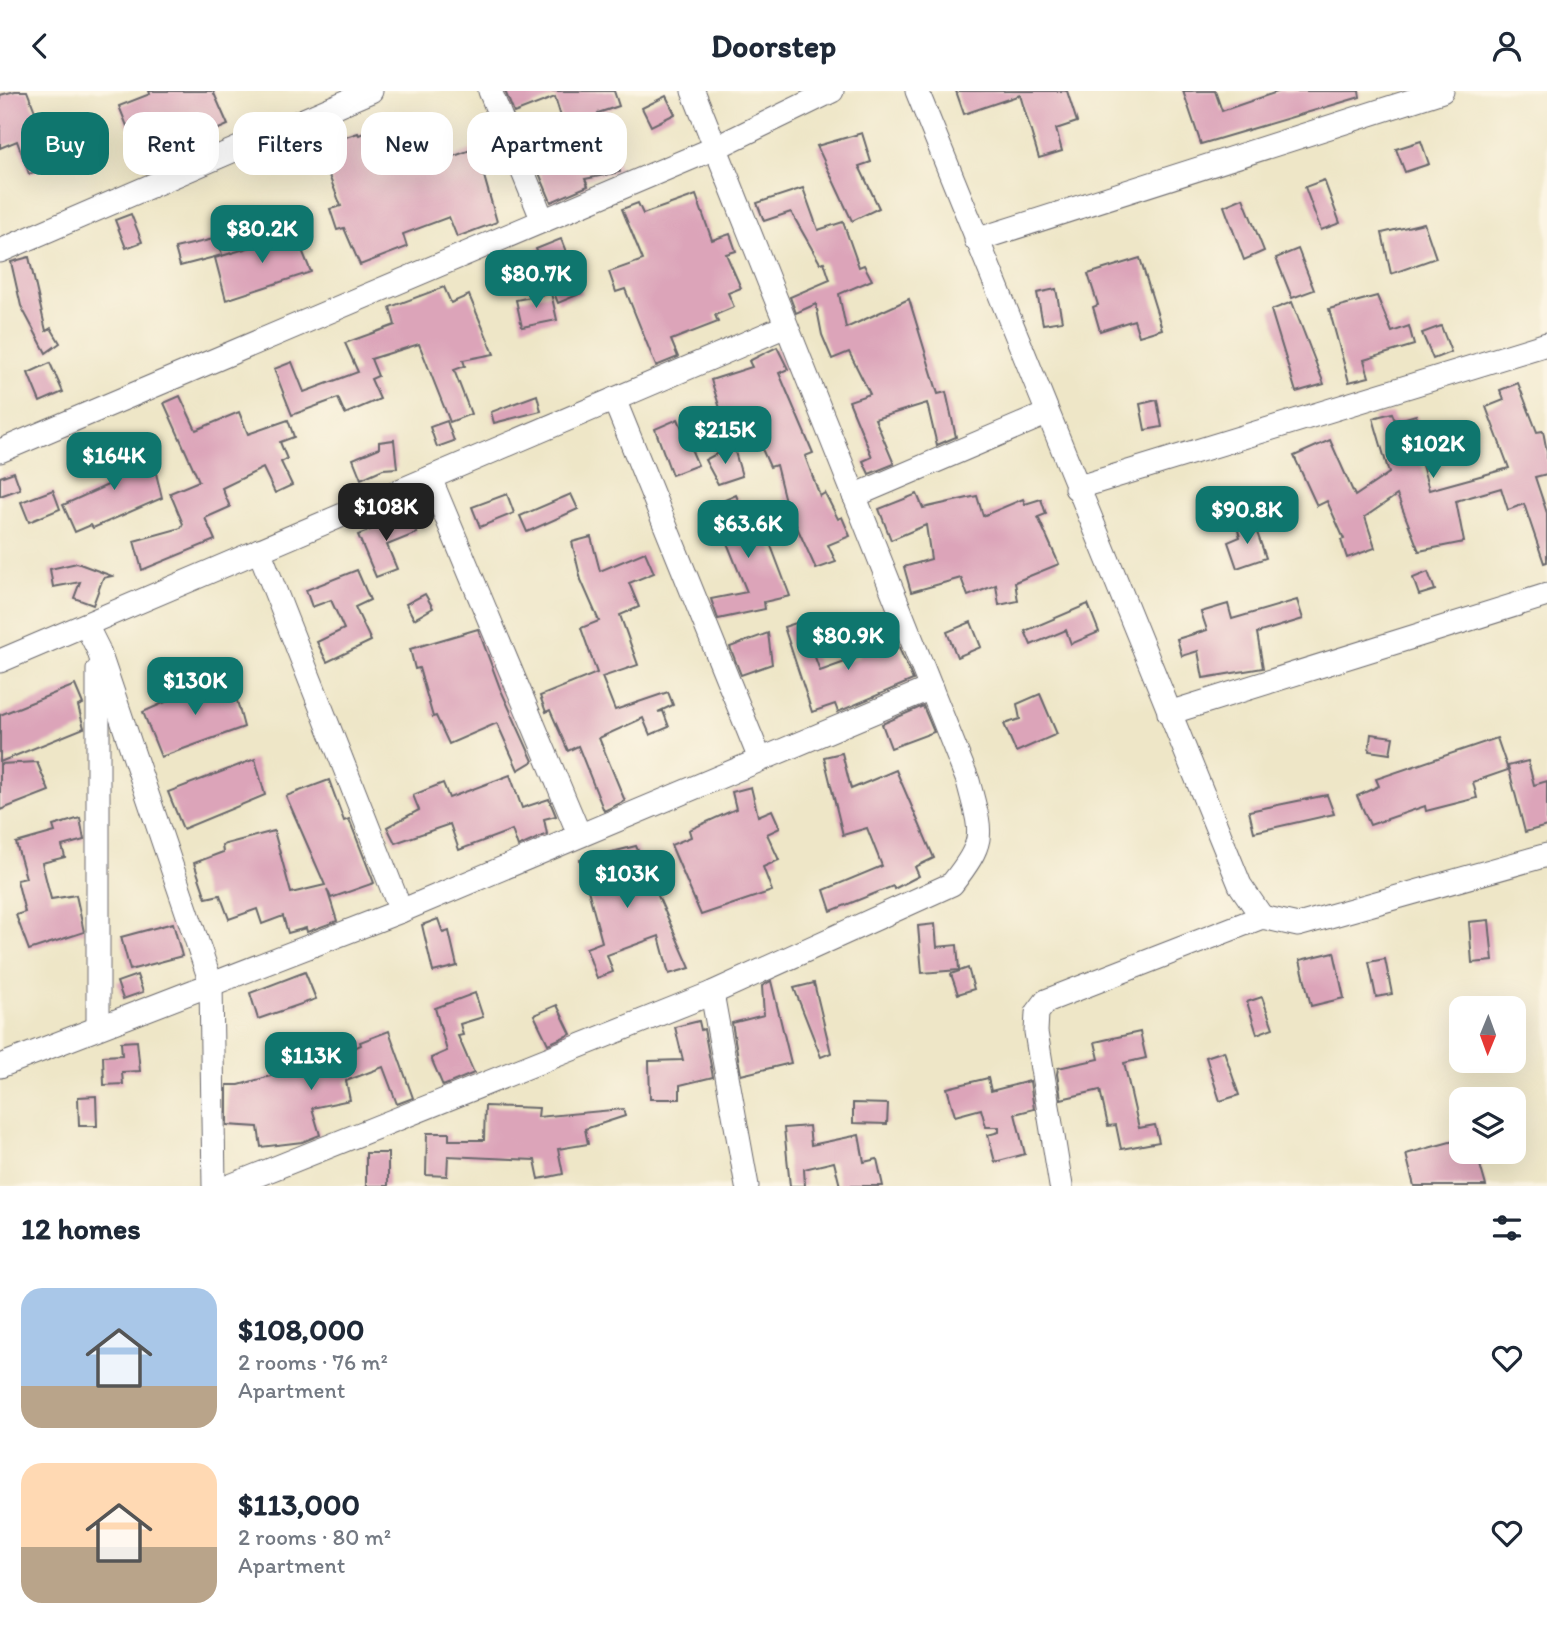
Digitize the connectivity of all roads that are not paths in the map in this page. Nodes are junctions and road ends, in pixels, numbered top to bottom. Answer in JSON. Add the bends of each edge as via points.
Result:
{"nodes":[{"id":1,"x":371,"y":91,"type":"edge"},
{"id":2,"x":490,"y":91,"type":"edge"},
{"id":3,"x":693,"y":91,"type":"edge"},
{"id":4,"x":832,"y":91,"type":"edge"},
{"id":5,"x":917,"y":91,"type":"edge"},
{"id":6,"x":1442,"y":91,"type":"edge"},
{"id":7,"x":715,"y":148,"type":"junction"},
{"id":8,"x":543,"y":221,"type":"junction"},
{"id":9,"x":976,"y":240,"type":"junction"},
{"id":10,"x":0,"y":251,"type":"edge"},
{"id":11,"x":786,"y":326,"type":"junction"},
{"id":12,"x":1547,"y":344,"type":"edge"},
{"id":13,"x":614,"y":399,"type":"junction"},
{"id":14,"x":1046,"y":414,"type":"junction"},
{"id":15,"x":0,"y":451,"type":"edge"},
{"id":16,"x":430,"y":478,"type":"junction"},
{"id":17,"x":1076,"y":488,"type":"junction"},
{"id":18,"x":855,"y":496,"type":"junction"},
{"id":19,"x":260,"y":550,"type":"junction"},
{"id":20,"x":1547,"y":595,"type":"edge"},
{"id":21,"x":86,"y":625,"type":"junction"},
{"id":22,"x":98,"y":649,"type":"junction"},
{"id":23,"x":0,"y":661,"type":"edge"},
{"id":24,"x":931,"y":688,"type":"junction"},
{"id":25,"x":1169,"y":713,"type":"junction"},
{"id":26,"x":760,"y":759,"type":"junction"},
{"id":27,"x":579,"y":834,"type":"junction"},
{"id":28,"x":1547,"y":855,"type":"edge"},
{"id":29,"x":401,"y":911,"type":"junction"},
{"id":30,"x":1262,"y":917,"type":"junction"},
{"id":31,"x":211,"y":983,"type":"junction"},
{"id":32,"x":712,"y":993,"type":"junction"},
{"id":33,"x":98,"y":1027,"type":"junction"},
{"id":34,"x":0,"y":1066,"type":"edge"},
{"id":35,"x":214,"y":1186,"type":"edge"},
{"id":36,"x":230,"y":1186,"type":"edge"},
{"id":37,"x":747,"y":1186,"type":"edge"},
{"id":38,"x":1061,"y":1186,"type":"edge"}],
"edges":[{"from":1,"to":10,"type":"street"},
{"from":2,"to":8,"type":"street"},
{"from":3,"to":7,"type":"street"},
{"from":4,"to":7,"type":"street"},
{"from":5,"to":9,"type":"street"},
{"from":6,"to":9,"type":"street"},
{"from":7,"to":8,"type":"street"},
{"from":7,"to":11,"type":"street"},
{"from":8,"to":15,"type":"street"},
{"from":9,"to":14,"type":"street"},
{"from":11,"to":13,"type":"street"},
{"from":11,"to":18,"type":"street"},
{"from":12,"to":17,"type":"street"},
{"from":13,"to":16,"type":"street"},
{"from":13,"to":26,"type":"street"},
{"from":14,"to":17,"type":"street"},
{"from":14,"to":18,"type":"street"},
{"from":16,"to":19,"type":"street"},
{"from":16,"to":27,"type":"street"},
{"from":17,"to":25,"type":"street"},
{"from":18,"to":24,"type":"street"},
{"from":19,"to":21,"type":"street"},
{"from":19,"to":29,"type":"street"},
{"from":20,"to":25,"type":"street"},
{"from":21,"to":22,"type":"street"},
{"from":21,"to":23,"type":"street"},
{"from":22,"to":31,"type":"street"},
{"from":22,"to":33,"type":"street"},
{"from":24,"to":26,"type":"street"},
{"from":24,"to":32,"type":"street","via":[[968,781],[980,826],[976,854],[952,884]]},
{"from":25,"to":30,"type":"street","via":[[1240,885]]},
{"from":26,"to":27,"type":"street"},
{"from":27,"to":29,"type":"street"},
{"from":28,"to":30,"type":"street","via":[[1298,925]]},
{"from":29,"to":31,"type":"street"},
{"from":30,"to":38,"type":"street","via":[[1046,1001],[1037,1013],[1036,1032]]},
{"from":31,"to":33,"type":"street"},
{"from":31,"to":35,"type":"street"},
{"from":32,"to":36,"type":"street"},
{"from":32,"to":37,"type":"street"},
{"from":33,"to":34,"type":"street"}]}
